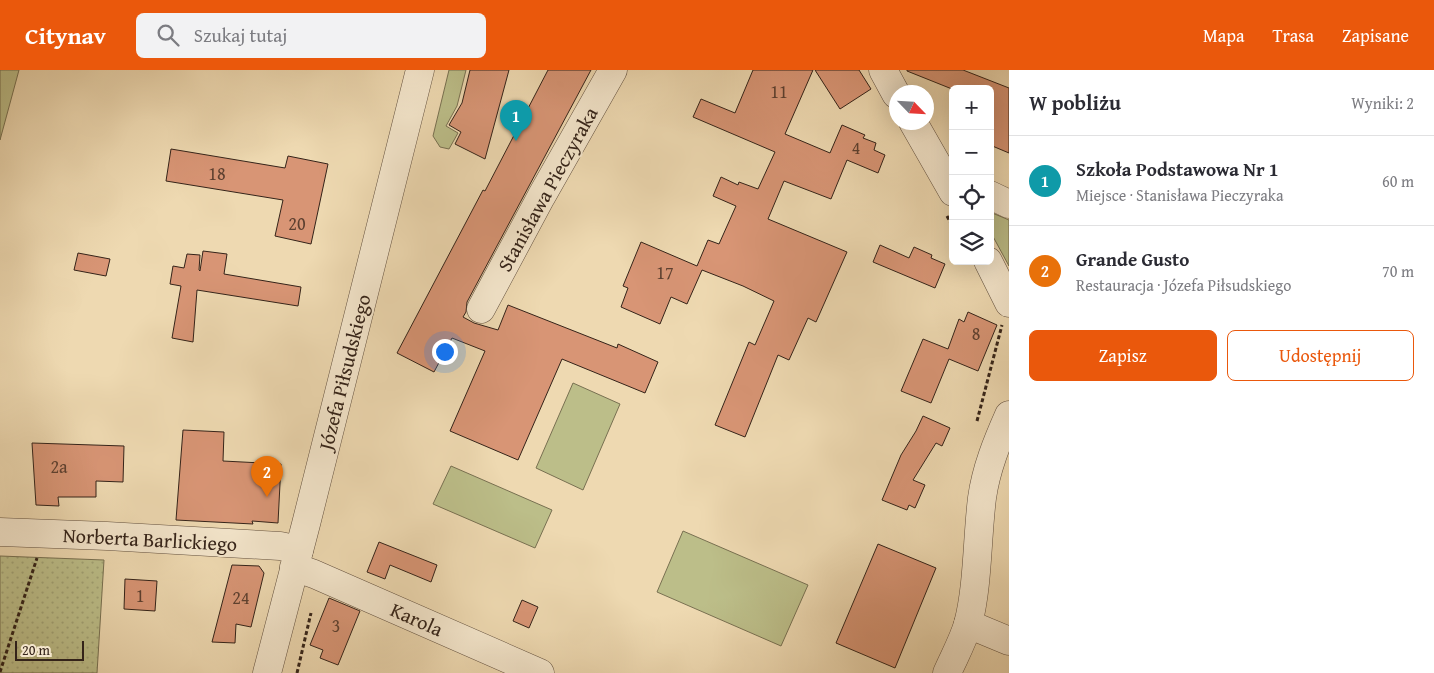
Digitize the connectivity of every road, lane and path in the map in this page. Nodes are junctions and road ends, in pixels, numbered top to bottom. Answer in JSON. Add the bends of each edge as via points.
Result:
{"nodes":[{"id":1,"x":420,"y":70,"type":"edge"},
{"id":2,"x":613,"y":70,"type":"edge"},
{"id":3,"x":883,"y":70,"type":"edge"},
{"id":4,"x":891,"y":85,"type":"edge"},
{"id":5,"x":918,"y":130,"type":"edge"},
{"id":6,"x":949,"y":185,"type":"edge"},
{"id":7,"x":994,"y":197,"type":"edge"},
{"id":8,"x":1009,"y":204,"type":"edge"},
{"id":9,"x":990,"y":265,"type":"edge"},
{"id":10,"x":1009,"y":303,"type":"edge"},
{"id":11,"x":482,"y":309,"type":"dead end"},
{"id":12,"x":1009,"y":415,"type":"edge"},
{"id":13,"x":0,"y":532,"type":"edge"},
{"id":14,"x":38,"y":549,"type":"dead end"},
{"id":15,"x":297,"y":559,"type":"junction"},
{"id":16,"x":312,"y":607,"type":"dead end"},
{"id":17,"x":968,"y":624,"type":"junction"},
{"id":18,"x":1009,"y":642,"type":"edge"},
{"id":19,"x":0,"y":672,"type":"edge"},
{"id":20,"x":267,"y":673,"type":"edge"},
{"id":21,"x":296,"y":673,"type":"edge"},
{"id":22,"x":540,"y":673,"type":"edge"},
{"id":23,"x":947,"y":673,"type":"edge"}],
"edges":[{"from":1,"to":15,"type":"street","name":"Józefa Piłsudskiego"},
{"from":2,"to":11,"type":"street","name":"Stanisława Pieczyraka"},
{"from":3,"to":4,"type":"street"},
{"from":5,"to":6,"type":"street"},
{"from":7,"to":8,"type":"street"},
{"from":9,"to":10,"type":"street"},
{"from":12,"to":17,"type":"street","via":[[997,443],[982,497]]},
{"from":13,"to":15,"type":"street","name":"Norberta Barlickiego","via":[[280,546]]},
{"from":14,"to":19,"type":"path"},
{"from":15,"to":20,"type":"street","name":"Józefa Piłsudskiego"},
{"from":15,"to":22,"type":"street","name":"Karola","via":[[314,574]]},
{"from":16,"to":21,"type":"path"},
{"from":17,"to":18,"type":"street"},
{"from":17,"to":23,"type":"street"}]}
